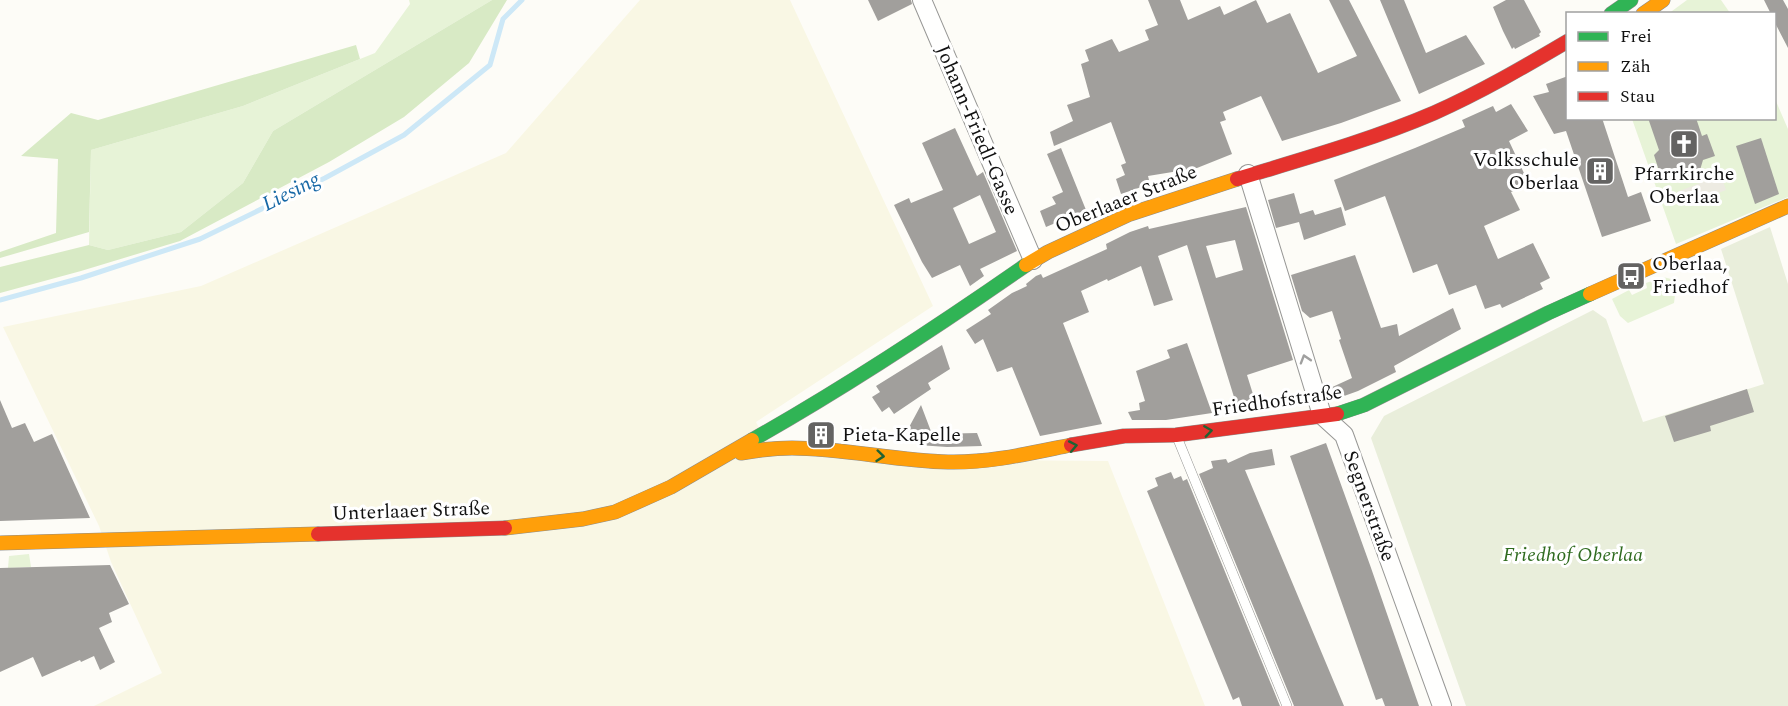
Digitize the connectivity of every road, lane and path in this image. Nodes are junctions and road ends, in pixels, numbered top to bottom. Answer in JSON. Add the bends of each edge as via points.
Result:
{"nodes":[{"id":1,"x":922,"y":0,"type":"edge"},
{"id":2,"x":1631,"y":0,"type":"edge"},
{"id":3,"x":1663,"y":0,"type":"edge"},
{"id":4,"x":1614,"y":12,"type":"edge"},
{"id":5,"x":1646,"y":12,"type":"edge"},
{"id":6,"x":1566,"y":42,"type":"edge"},
{"id":7,"x":1566,"y":57,"type":"edge"},
{"id":8,"x":1500,"y":81,"type":"junction"},
{"id":9,"x":1248,"y":174,"type":"junction"},
{"id":10,"x":1788,"y":206,"type":"edge"},
{"id":11,"x":1033,"y":260,"type":"junction"},
{"id":12,"x":797,"y":415,"type":"junction"},
{"id":13,"x":1322,"y":415,"type":"junction"},
{"id":14,"x":1176,"y":435,"type":"junction"},
{"id":15,"x":801,"y":448,"type":"junction"},
{"id":16,"x":730,"y":455,"type":"junction"},
{"id":17,"x":0,"y":543,"type":"edge"},
{"id":18,"x":1287,"y":706,"type":"edge"},
{"id":19,"x":1442,"y":706,"type":"edge"}],
"edges":[{"from":1,"to":11,"type":"street","name":"Johann-Friedl-Gasse"},
{"from":2,"to":4,"type":"main road"},
{"from":3,"to":5,"type":"main road"},
{"from":6,"to":8,"type":"main road"},
{"from":7,"to":8,"type":"main road"},
{"from":8,"to":9,"type":"main road","name":"Oberlaaer Straße","via":[[1370,137]]},
{"from":9,"to":11,"type":"main road","name":"Oberlaaer Straße","via":[[1130,214]]},
{"from":13,"to":9,"type":"street","one_way":true},
{"from":10,"to":13,"type":"main road","name":"Friedhofstraße","via":[[1548,313],[1357,408]]},
{"from":11,"to":12,"type":"main road","name":"Oberlaaer Straße"},
{"from":12,"to":15,"type":"street"},
{"from":12,"to":16,"type":"main road","name":"Unterlaaer Straße"},
{"from":14,"to":13,"type":"main road","name":"Friedhofstraße","one_way":true},
{"from":13,"to":19,"type":"street","name":"Segnerstraße","via":[[1344,435]]},
{"from":15,"to":14,"type":"main road","name":"Friedhofstraße","one_way":true,"via":[[948,463],[1015,457],[1099,440],[1158,433]]},
{"from":14,"to":18,"type":"lane"},
{"from":15,"to":16,"type":"main road","name":"Friedhofstraße"},
{"from":16,"to":17,"type":"main road","name":"Unterlaaer Straße","via":[[615,512],[520,528]]}]}
